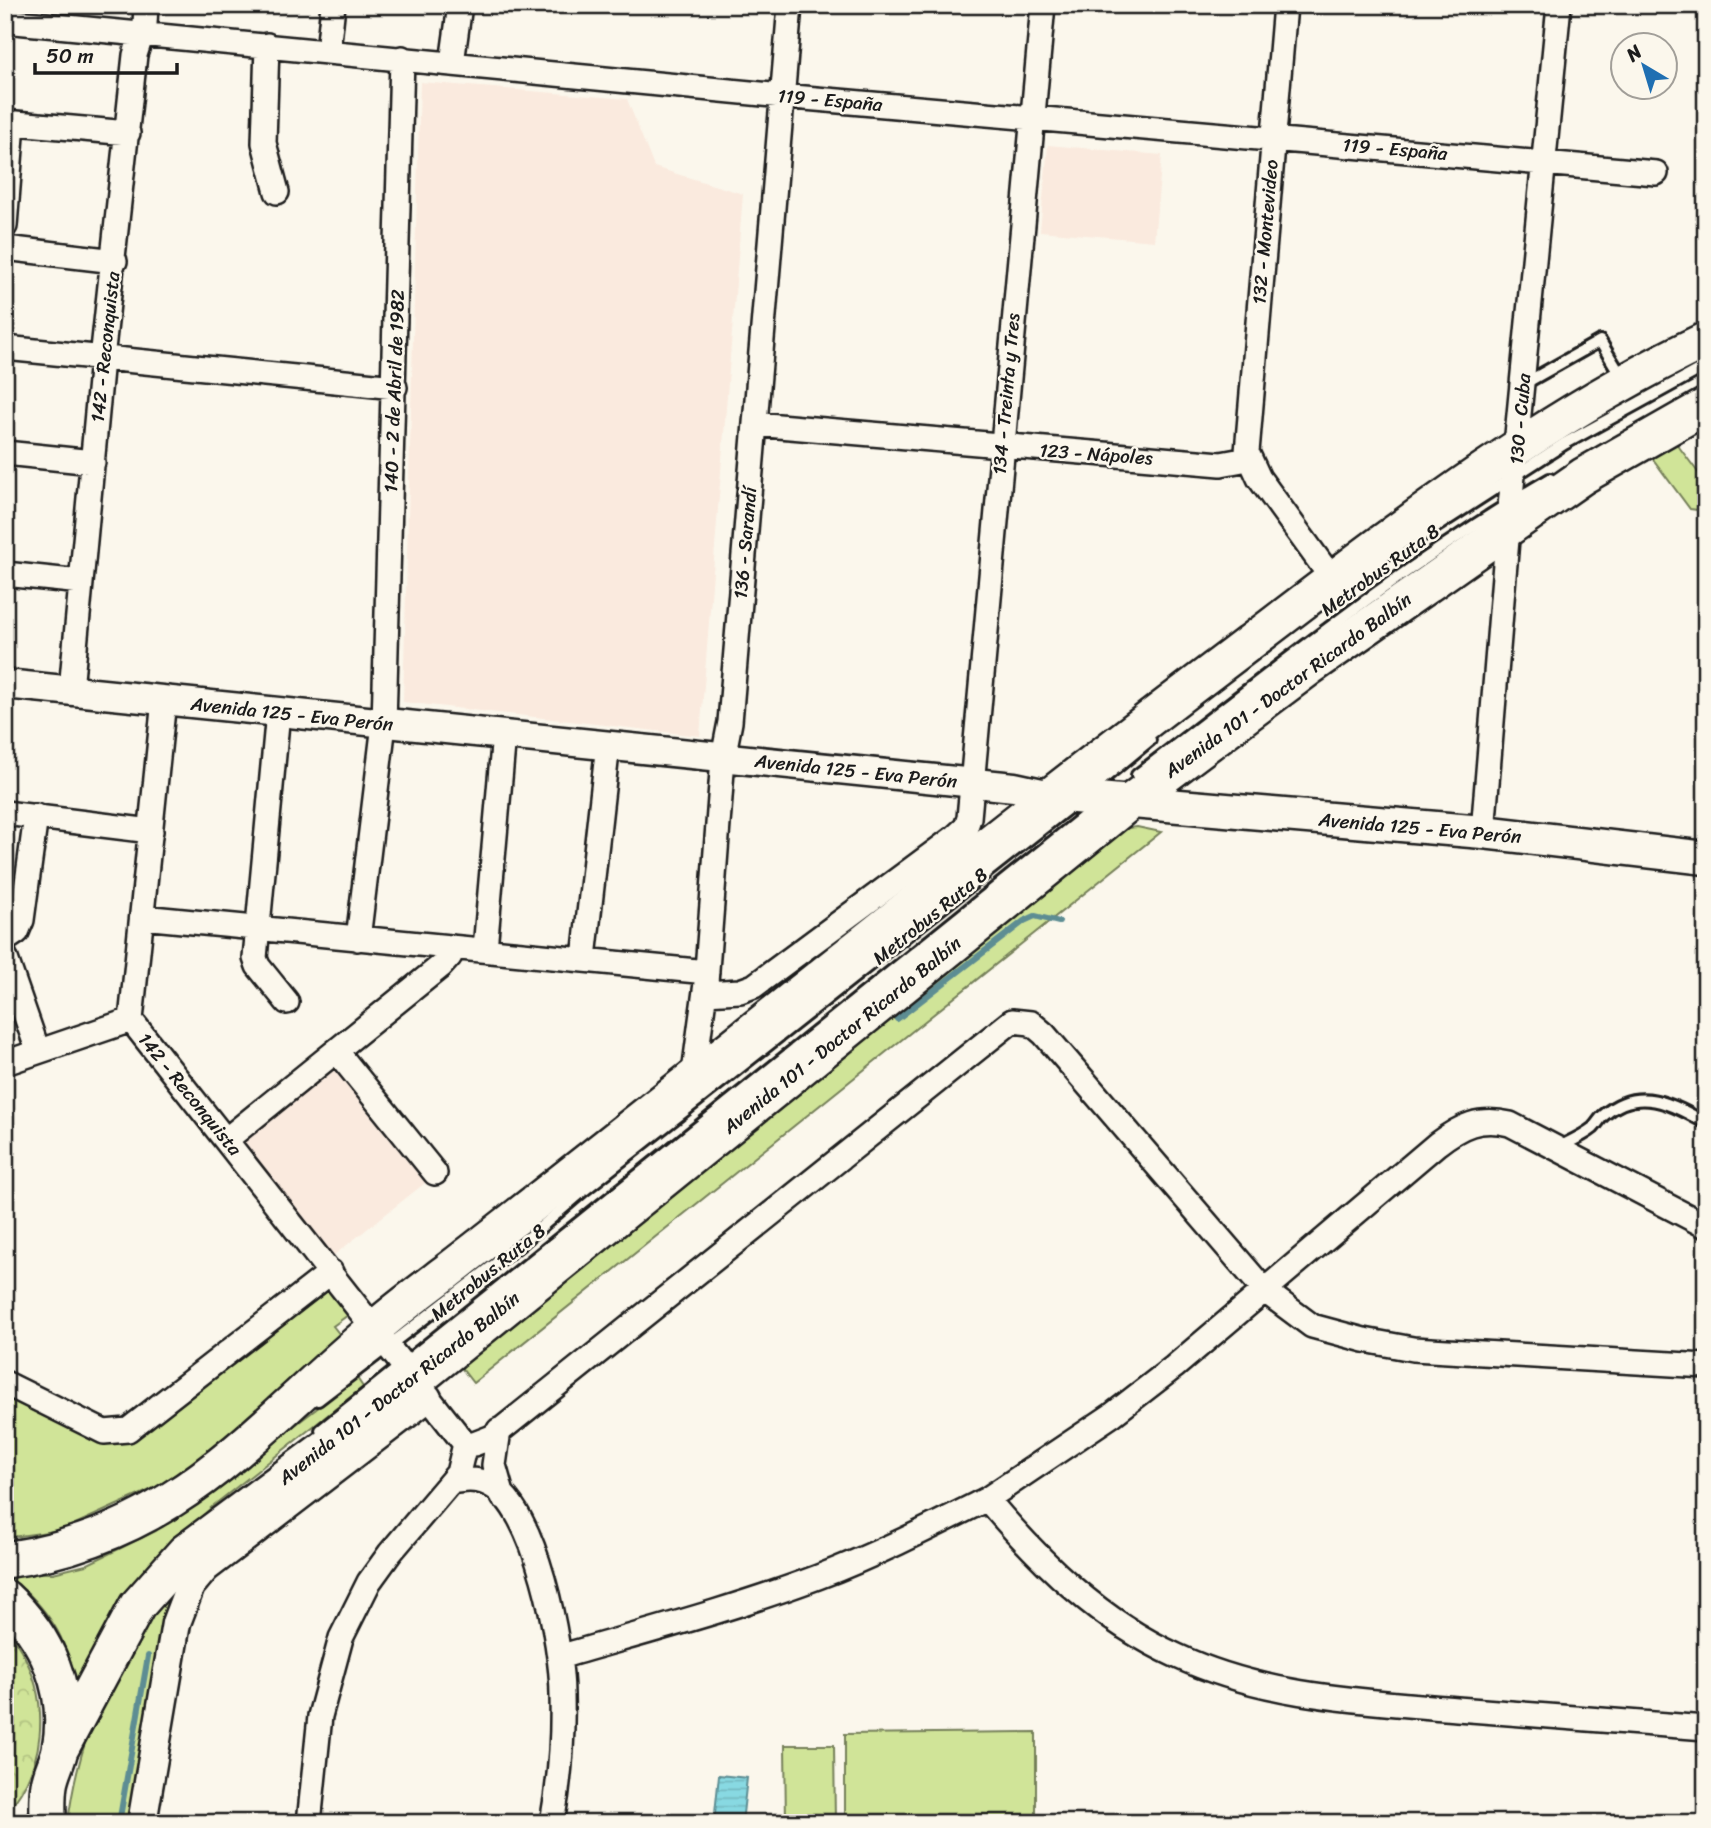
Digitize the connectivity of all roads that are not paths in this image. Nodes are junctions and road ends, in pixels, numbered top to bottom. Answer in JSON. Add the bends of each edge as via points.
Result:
{"nodes":[{"id":1,"x":146,"y":5,"type":"edge"},
{"id":2,"x":333,"y":5,"type":"edge"},
{"id":3,"x":460,"y":5,"type":"edge"},
{"id":4,"x":790,"y":5,"type":"edge"},
{"id":5,"x":1043,"y":5,"type":"edge"},
{"id":6,"x":1285,"y":5,"type":"edge"},
{"id":7,"x":1559,"y":5,"type":"edge"},
{"id":8,"x":5,"y":21,"type":"edge"},
{"id":9,"x":141,"y":35,"type":"junction"},
{"id":10,"x":267,"y":46,"type":"junction"},
{"id":11,"x":328,"y":51,"type":"junction"},
{"id":12,"x":402,"y":58,"type":"junction"},
{"id":13,"x":452,"y":63,"type":"junction"},
{"id":14,"x":782,"y":96,"type":"junction"},
{"id":15,"x":1032,"y":118,"type":"junction"},
{"id":16,"x":9,"y":123,"type":"edge"},
{"id":17,"x":128,"y":133,"type":"junction"},
{"id":18,"x":1274,"y":139,"type":"junction"},
{"id":19,"x":1545,"y":162,"type":"junction"},
{"id":20,"x":1656,"y":173,"type":"dead end"},
{"id":21,"x":277,"y":192,"type":"dead end"},
{"id":22,"x":5,"y":226,"type":"edge"},
{"id":23,"x":5,"y":248,"type":"edge"},
{"id":24,"x":115,"y":261,"type":"junction"},
{"id":25,"x":1706,"y":340,"type":"edge"},
{"id":26,"x":5,"y":348,"type":"edge"},
{"id":27,"x":102,"y":359,"type":"junction"},
{"id":28,"x":1706,"y":366,"type":"edge"},
{"id":29,"x":1625,"y":383,"type":"junction"},
{"id":30,"x":1522,"y":385,"type":"junction"},
{"id":31,"x":395,"y":387,"type":"junction"},
{"id":32,"x":1706,"y":406,"type":"edge"},
{"id":33,"x":755,"y":425,"type":"junction"},
{"id":34,"x":1001,"y":447,"type":"junction"},
{"id":35,"x":5,"y":453,"type":"edge"},
{"id":36,"x":1248,"y":459,"type":"junction"},
{"id":37,"x":1516,"y":461,"type":"junction"},
{"id":38,"x":93,"y":462,"type":"junction"},
{"id":39,"x":1564,"y":471,"type":"dead end"},
{"id":40,"x":1510,"y":514,"type":"junction"},
{"id":41,"x":1406,"y":545,"type":"dead end"},
{"id":42,"x":5,"y":574,"type":"edge"},
{"id":43,"x":1333,"y":580,"type":"junction"},
{"id":44,"x":81,"y":582,"type":"junction"},
{"id":45,"x":5,"y":684,"type":"edge"},
{"id":46,"x":71,"y":690,"type":"junction"},
{"id":47,"x":164,"y":700,"type":"junction"},
{"id":48,"x":278,"y":712,"type":"junction"},
{"id":49,"x":384,"y":724,"type":"junction"},
{"id":50,"x":504,"y":734,"type":"junction"},
{"id":51,"x":1158,"y":734,"type":"dead end"},
{"id":52,"x":608,"y":744,"type":"junction"},
{"id":53,"x":723,"y":758,"type":"junction"},
{"id":54,"x":971,"y":783,"type":"junction"},
{"id":55,"x":1101,"y":795,"type":"junction"},
{"id":56,"x":5,"y":813,"type":"edge"},
{"id":57,"x":36,"y":816,"type":"junction"},
{"id":58,"x":151,"y":831,"type":"junction"},
{"id":59,"x":1483,"y":832,"type":"junction"},
{"id":60,"x":1706,"y":858,"type":"edge"},
{"id":61,"x":142,"y":917,"type":"junction"},
{"id":62,"x":256,"y":929,"type":"junction"},
{"id":63,"x":358,"y":939,"type":"junction"},
{"id":64,"x":5,"y":940,"type":"edge"},
{"id":65,"x":452,"y":947,"type":"junction"},
{"id":66,"x":485,"y":949,"type":"junction"},
{"id":67,"x":5,"y":956,"type":"edge"},
{"id":68,"x":584,"y":958,"type":"junction"},
{"id":69,"x":706,"y":983,"type":"junction"},
{"id":70,"x":287,"y":1002,"type":"dead end"},
{"id":71,"x":131,"y":1020,"type":"junction"},
{"id":72,"x":38,"y":1051,"type":"junction"},
{"id":73,"x":338,"y":1053,"type":"junction"},
{"id":74,"x":5,"y":1063,"type":"edge"},
{"id":75,"x":693,"y":1080,"type":"junction"},
{"id":76,"x":1706,"y":1123,"type":"edge"},
{"id":77,"x":227,"y":1139,"type":"junction"},
{"id":78,"x":1559,"y":1147,"type":"junction"},
{"id":79,"x":435,"y":1173,"type":"dead end"},
{"id":80,"x":1706,"y":1226,"type":"edge"},
{"id":81,"x":331,"y":1272,"type":"junction"},
{"id":82,"x":1265,"y":1291,"type":"junction"},
{"id":83,"x":382,"y":1337,"type":"junction"},
{"id":84,"x":1706,"y":1366,"type":"edge"},
{"id":85,"x":414,"y":1382,"type":"junction"},
{"id":86,"x":5,"y":1383,"type":"edge"},
{"id":87,"x":307,"y":1408,"type":"dead end"},
{"id":88,"x":296,"y":1415,"type":"dead end"},
{"id":89,"x":499,"y":1430,"type":"junction"},
{"id":90,"x":312,"y":1439,"type":"dead end"},
{"id":91,"x":465,"y":1444,"type":"junction"},
{"id":92,"x":293,"y":1457,"type":"dead end"},
{"id":93,"x":223,"y":1465,"type":"junction"},
{"id":94,"x":451,"y":1482,"type":"junction"},
{"id":95,"x":503,"y":1497,"type":"junction"},
{"id":96,"x":987,"y":1499,"type":"junction"},
{"id":97,"x":216,"y":1527,"type":"junction"},
{"id":98,"x":5,"y":1560,"type":"edge"},
{"id":99,"x":5,"y":1598,"type":"edge"},
{"id":100,"x":559,"y":1657,"type":"junction"},
{"id":101,"x":1706,"y":1728,"type":"edge"},
{"id":102,"x":61,"y":1748,"type":"junction"},
{"id":103,"x":49,"y":1786,"type":"junction"},
{"id":104,"x":24,"y":1823,"type":"edge"},
{"id":105,"x":48,"y":1823,"type":"edge"},
{"id":106,"x":142,"y":1823,"type":"edge"},
{"id":107,"x":309,"y":1823,"type":"edge"},
{"id":108,"x":552,"y":1823,"type":"edge"}],
"edges":[{"from":1,"to":9,"type":"street","name":"142 - Reconquista"},
{"from":2,"to":11,"type":"street"},
{"from":3,"to":13,"type":"street"},
{"from":4,"to":14,"type":"street","name":"136 - Sarandí"},
{"from":5,"to":15,"type":"street","name":"134 - Treinta y Tres"},
{"from":6,"to":18,"type":"street","name":"132 - Montevideo"},
{"from":7,"to":19,"type":"street","name":"130 - Cuba"},
{"from":8,"to":9,"type":"street","name":"119 - España"},
{"from":9,"to":10,"type":"street","name":"119 - España"},
{"from":9,"to":17,"type":"street","name":"142 - Reconquista"},
{"from":10,"to":11,"type":"street","name":"119 - España"},
{"from":10,"to":21,"type":"street","via":[[264,143]]},
{"from":11,"to":12,"type":"street","name":"119 - España"},
{"from":12,"to":13,"type":"street","name":"119 - España"},
{"from":12,"to":31,"type":"street","name":"140 - 2 de Abril de 1982"},
{"from":13,"to":14,"type":"street","name":"119 - España"},
{"from":14,"to":15,"type":"street","name":"119 - España"},
{"from":14,"to":33,"type":"street","name":"136 - Sarandí"},
{"from":15,"to":18,"type":"street","name":"119 - España"},
{"from":15,"to":34,"type":"street","name":"134 - Treinta y Tres"},
{"from":16,"to":17,"type":"street"},
{"from":16,"to":22,"type":"street"},
{"from":17,"to":24,"type":"street","name":"142 - Reconquista"},
{"from":18,"to":19,"type":"street","name":"119 - España"},
{"from":18,"to":36,"type":"street","name":"132 - Montevideo"},
{"from":19,"to":20,"type":"street","name":"119 - España"},
{"from":19,"to":30,"type":"street","name":"130 - Cuba"},
{"from":23,"to":24,"type":"street"},
{"from":24,"to":27,"type":"street","name":"142 - Reconquista"},
{"from":25,"to":29,"type":"main road","name":"Avenida 101 - Doctor Ricardo Balbín"},
{"from":26,"to":27,"type":"street"},
{"from":27,"to":31,"type":"street"},
{"from":27,"to":38,"type":"street","name":"142 - Reconquista"},
{"from":28,"to":37,"type":"lane","name":"Metrobus Ruta 8"},
{"from":29,"to":30,"type":"lane","via":[[1600,341]]},
{"from":29,"to":37,"type":"main road","name":"Avenida 101 - Doctor Ricardo Balbín"},
{"from":30,"to":37,"type":"street","name":"130 - Cuba"},
{"from":31,"to":49,"type":"street","name":"140 - 2 de Abril de 1982"},
{"from":32,"to":40,"type":"main road","name":"Avenida 101 - Doctor Ricardo Balbín"},
{"from":33,"to":34,"type":"street","name":"123 - Nápoles"},
{"from":33,"to":53,"type":"street","name":"136 - Sarandí","via":[[730,722]]},
{"from":34,"to":36,"type":"street","name":"123 - Nápoles","via":[[1221,464]]},
{"from":34,"to":54,"type":"street","name":"134 - Treinta y Tres"},
{"from":35,"to":38,"type":"street"},
{"from":36,"to":43,"type":"street"},
{"from":37,"to":40,"type":"street","name":"130 - Cuba"},
{"from":37,"to":41,"type":"lane","name":"Metrobus Ruta 8"},
{"from":37,"to":43,"type":"main road","name":"Avenida 101 - Doctor Ricardo Balbín"},
{"from":38,"to":44,"type":"street","name":"142 - Reconquista"},
{"from":39,"to":40,"type":"lane"},
{"from":40,"to":55,"type":"main road","name":"Avenida 101 - Doctor Ricardo Balbín","via":[[1310,667]]},
{"from":40,"to":59,"type":"street","name":"130 - Cuba"},
{"from":42,"to":44,"type":"street"},
{"from":43,"to":55,"type":"main road","name":"Avenida 101 - Doctor Ricardo Balbín"},
{"from":44,"to":46,"type":"street","name":"142 - Reconquista"},
{"from":45,"to":46,"type":"street","name":"Avenida 125 - Eva Perón"},
{"from":46,"to":47,"type":"street","name":"Avenida 125 - Eva Perón"},
{"from":47,"to":48,"type":"street","name":"Avenida 125 - Eva Perón"},
{"from":47,"to":58,"type":"street","name":"142 - Reconquista"},
{"from":48,"to":49,"type":"street","name":"Avenida 125 - Eva Perón"},
{"from":48,"to":62,"type":"street"},
{"from":49,"to":50,"type":"street","name":"Avenida 125 - Eva Perón"},
{"from":49,"to":63,"type":"street","name":"140 - 2 de Abril de 1982"},
{"from":50,"to":52,"type":"street","name":"Avenida 125 - Eva Perón"},
{"from":50,"to":66,"type":"street"},
{"from":51,"to":55,"type":"lane","name":"Metrobus Ruta 8"},
{"from":52,"to":53,"type":"street","name":"Avenida 125 - Eva Perón"},
{"from":52,"to":68,"type":"street"},
{"from":53,"to":54,"type":"street","name":"Avenida 125 - Eva Perón"},
{"from":53,"to":69,"type":"street","name":"136 - Sarandí"},
{"from":54,"to":55,"type":"street","name":"Avenida 125 - Eva Perón"},
{"from":54,"to":69,"type":"street","name":"134 - Treinta y Tres","via":[[969,818],[955,837],[754,986],[740,991]]},
{"from":55,"to":59,"type":"main road","name":"Avenida 125 - Eva Perón"},
{"from":55,"to":75,"type":"main road","name":"Avenida 101 - Doctor Ricardo Balbín"},
{"from":55,"to":83,"type":"lane","name":"Metrobus Ruta 8"},
{"from":55,"to":85,"type":"main road","name":"Avenida 101 - Doctor Ricardo Balbín"},
{"from":56,"to":57,"type":"street"},
{"from":57,"to":58,"type":"street"},
{"from":57,"to":64,"type":"street","via":[[22,920],[17,932]]},
{"from":58,"to":61,"type":"street","name":"142 - Reconquista"},
{"from":59,"to":60,"type":"main road","name":"Avenida 125 - Eva Perón"},
{"from":61,"to":62,"type":"street","name":"134 - Treinta y Tres"},
{"from":61,"to":71,"type":"street","name":"142 - Reconquista"},
{"from":62,"to":63,"type":"street","name":"134 - Treinta y Tres"},
{"from":62,"to":70,"type":"street","via":[[258,966]]},
{"from":63,"to":65,"type":"street","name":"134 - Treinta y Tres"},
{"from":65,"to":66,"type":"street","name":"134 - Treinta y Tres"},
{"from":65,"to":73,"type":"street","via":[[441,966]]},
{"from":66,"to":68,"type":"street","name":"134 - Treinta y Tres"},
{"from":67,"to":72,"type":"street"},
{"from":68,"to":69,"type":"street","name":"134 - Treinta y Tres"},
{"from":69,"to":75,"type":"street","name":"136 - Sarandí"},
{"from":71,"to":72,"type":"street"},
{"from":71,"to":77,"type":"street","name":"142 - Reconquista"},
{"from":72,"to":74,"type":"street"},
{"from":73,"to":77,"type":"street"},
{"from":73,"to":79,"type":"street"},
{"from":75,"to":83,"type":"main road","name":"Avenida 101 - Doctor Ricardo Balbín"},
{"from":76,"to":78,"type":"lane","via":[[1669,1102],[1649,1098],[1625,1102],[1582,1136]]},
{"from":77,"to":81,"type":"street","name":"142 - Reconquista"},
{"from":78,"to":80,"type":"street"},
{"from":78,"to":82,"type":"street","via":[[1510,1124],[1492,1120],[1465,1125]]},
{"from":81,"to":83,"type":"street","name":"142 - Reconquista"},
{"from":81,"to":86,"type":"street","via":[[128,1430],[104,1432]]},
{"from":82,"to":84,"type":"street","via":[[1312,1326],[1401,1347]]},
{"from":82,"to":89,"type":"street","via":[[1044,1034],[1031,1023],[1012,1021]]},
{"from":82,"to":96,"type":"street","via":[[1111,1415]]},
{"from":83,"to":85,"type":"street","name":"142 - Reconquista"},
{"from":83,"to":87,"type":"lane","name":"Metrobus Ruta 8"},
{"from":83,"to":93,"type":"main road","name":"Avenida 101 - Doctor Ricardo Balbín"},
{"from":85,"to":90,"type":"lane"},
{"from":85,"to":91,"type":"street","name":"142 - Reconquista"},
{"from":85,"to":97,"type":"main road","name":"Avenida 101 - Doctor Ricardo Balbín"},
{"from":85,"to":106,"type":"street","via":[[190,1586],[176,1623]]},
{"from":88,"to":93,"type":"lane"},
{"from":89,"to":91,"type":"street","via":[[483,1441]]},
{"from":89,"to":95,"type":"street","via":[[494,1465]]},
{"from":91,"to":94,"type":"street"},
{"from":92,"to":97,"type":"lane"},
{"from":93,"to":98,"type":"main road","name":"Avenida 101 - Doctor Ricardo Balbín","via":[[168,1504],[101,1537],[73,1548]]},
{"from":94,"to":95,"type":"street","via":[[490,1484]]},
{"from":94,"to":107,"type":"street","via":[[390,1552],[341,1638],[320,1716]]},
{"from":95,"to":100,"type":"street","via":[[537,1558]]},
{"from":96,"to":100,"type":"street","via":[[883,1551],[818,1577]]},
{"from":96,"to":101,"type":"street","via":[[1024,1543],[1086,1600],[1168,1651],[1241,1682],[1379,1702]]},
{"from":97,"to":102,"type":"main road","name":"Avenida 101 - Doctor Ricardo Balbín","via":[[171,1566],[138,1606]]},
{"from":99,"to":102,"type":"main road","via":[[28,1620],[51,1659],[62,1703]]},
{"from":100,"to":108,"type":"street","via":[[562,1732]]},
{"from":102,"to":103,"type":"main road"},
{"from":103,"to":104,"type":"main road"},
{"from":103,"to":105,"type":"main road"}]}
